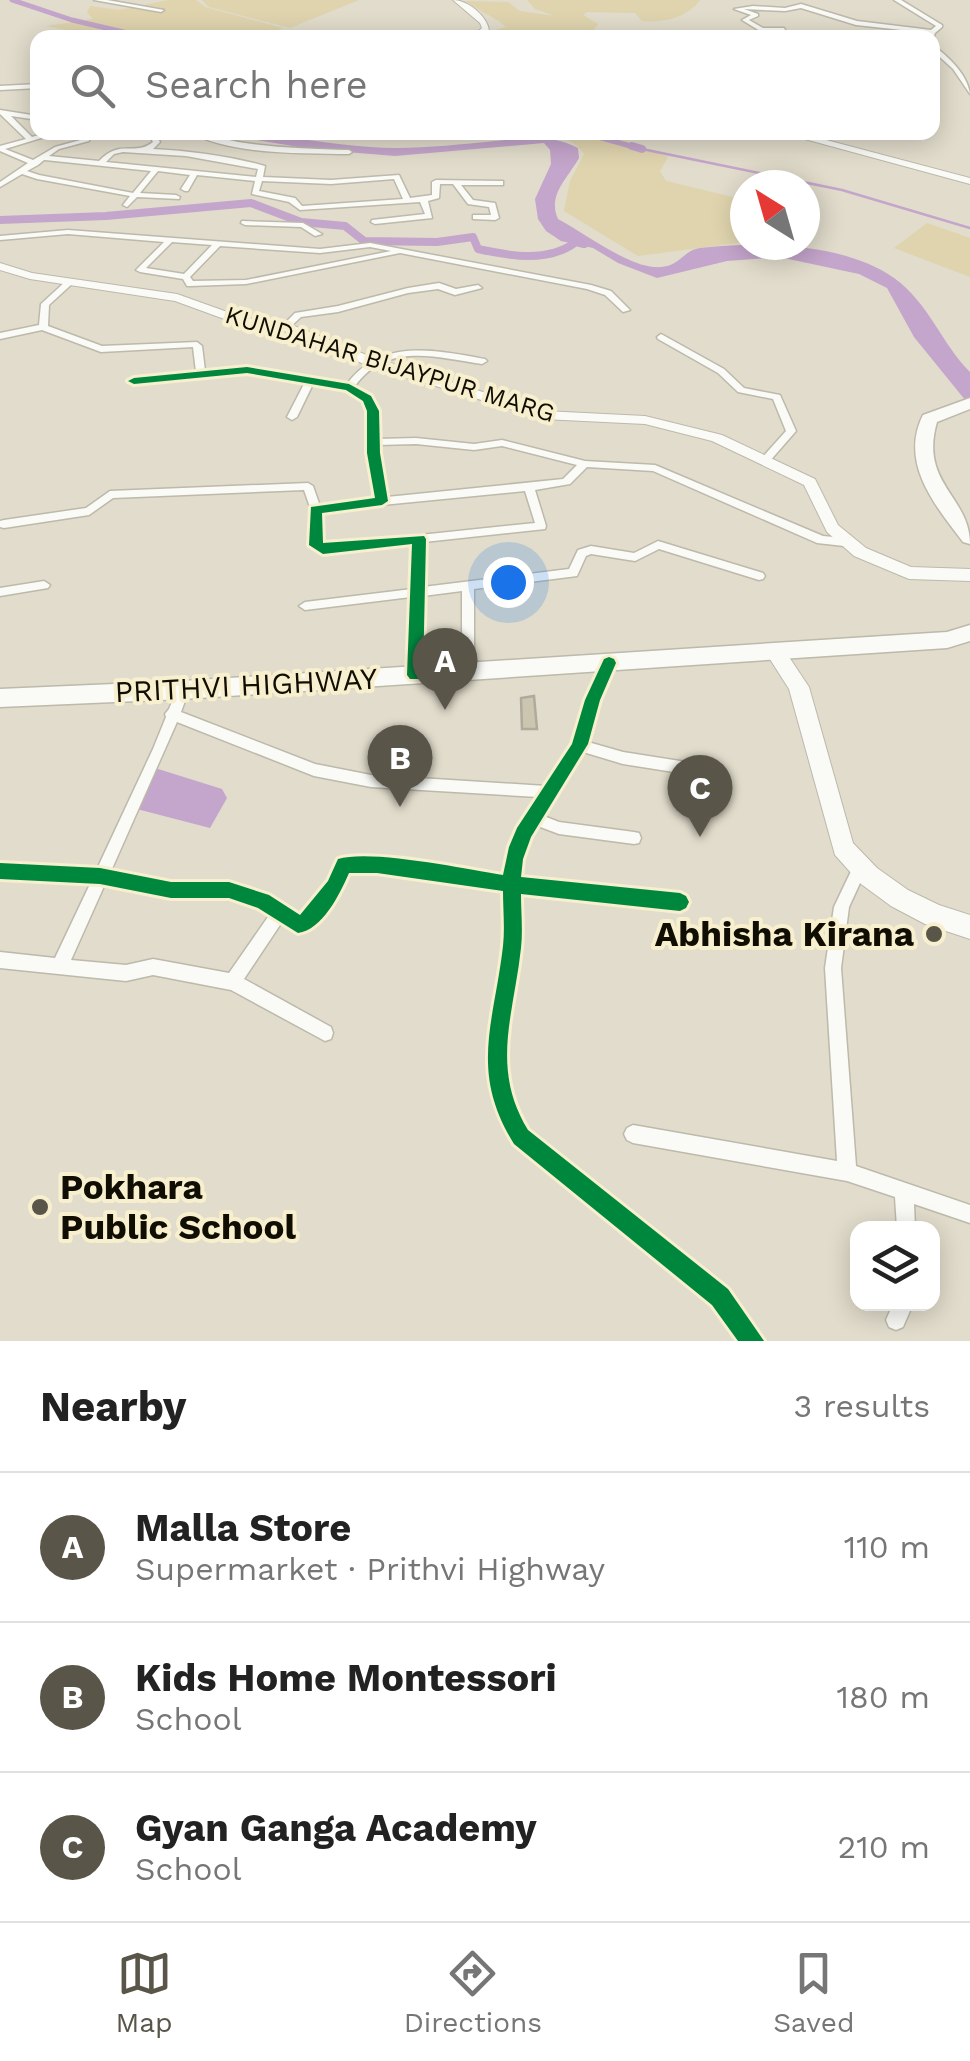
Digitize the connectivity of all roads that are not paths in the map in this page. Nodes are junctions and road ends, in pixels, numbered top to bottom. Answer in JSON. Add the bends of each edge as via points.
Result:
{"nodes":[{"id":1,"x":97,"y":0,"type":"edge"},
{"id":2,"x":457,"y":0,"type":"edge"},
{"id":3,"x":898,"y":0,"type":"edge"},
{"id":4,"x":111,"y":2,"type":"edge"},
{"id":5,"x":161,"y":10,"type":"dead end"},
{"id":6,"x":485,"y":30,"type":"edge"},
{"id":7,"x":783,"y":30,"type":"edge"},
{"id":8,"x":900,"y":30,"type":"edge"},
{"id":9,"x":936,"y":30,"type":"edge"},
{"id":10,"x":940,"y":53,"type":"edge"},
{"id":11,"x":940,"y":56,"type":"edge"},
{"id":12,"x":943,"y":56,"type":"junction"},
{"id":13,"x":30,"y":86,"type":"edge"},
{"id":14,"x":0,"y":88,"type":"edge"},
{"id":15,"x":970,"y":92,"type":"edge"},
{"id":16,"x":2,"y":112,"type":"edge"},
{"id":17,"x":30,"y":117,"type":"edge"},
{"id":18,"x":30,"y":139,"type":"joint"},
{"id":19,"x":87,"y":140,"type":"edge"},
{"id":20,"x":156,"y":140,"type":"edge"},
{"id":21,"x":211,"y":140,"type":"edge"},
{"id":22,"x":813,"y":140,"type":"edge"},
{"id":23,"x":0,"y":148,"type":"edge"},
{"id":24,"x":148,"y":149,"type":"junction"},
{"id":25,"x":349,"y":152,"type":"dead end"},
{"id":26,"x":5,"y":156,"type":"edge"},
{"id":27,"x":45,"y":158,"type":"junction"},
{"id":28,"x":101,"y":163,"type":"junction"},
{"id":29,"x":36,"y":164,"type":"junction"},
{"id":30,"x":156,"y":169,"type":"junction"},
{"id":31,"x":20,"y":170,"type":"junction"},
{"id":32,"x":194,"y":173,"type":"junction"},
{"id":33,"x":256,"y":179,"type":"junction"},
{"id":34,"x":970,"y":182,"type":"edge"},
{"id":35,"x":456,"y":183,"type":"junction"},
{"id":36,"x":0,"y":184,"type":"edge"},
{"id":37,"x":500,"y":184,"type":"dead end"},
{"id":38,"x":184,"y":188,"type":"dead end"},
{"id":39,"x":134,"y":195,"type":"junction"},
{"id":40,"x":176,"y":197,"type":"dead end"},
{"id":41,"x":406,"y":198,"type":"junction"},
{"id":42,"x":424,"y":199,"type":"junction"},
{"id":43,"x":127,"y":204,"type":"dead end"},
{"id":44,"x":476,"y":217,"type":"dead end"},
{"id":45,"x":375,"y":222,"type":"dead end"},
{"id":46,"x":318,"y":234,"type":"dead end"},
{"id":47,"x":0,"y":238,"type":"edge"},
{"id":48,"x":170,"y":240,"type":"junction"},
{"id":49,"x":218,"y":243,"type":"junction"},
{"id":50,"x":238,"y":244,"type":"junction"},
{"id":51,"x":403,"y":252,"type":"junction"},
{"id":52,"x":0,"y":266,"type":"edge"},
{"id":53,"x":158,"y":275,"type":"junction"},
{"id":54,"x":186,"y":277,"type":"junction"},
{"id":55,"x":69,"y":283,"type":"junction"},
{"id":56,"x":478,"y":288,"type":"dead end"},
{"id":57,"x":142,"y":294,"type":"junction"},
{"id":58,"x":626,"y":310,"type":"dead end"},
{"id":59,"x":43,"y":327,"type":"junction"},
{"id":60,"x":285,"y":327,"type":"junction"},
{"id":61,"x":0,"y":336,"type":"edge"},
{"id":62,"x":661,"y":338,"type":"dead end"},
{"id":63,"x":369,"y":361,"type":"junction"},
{"id":64,"x":482,"y":361,"type":"dead end"},
{"id":65,"x":202,"y":376,"type":"junction"},
{"id":66,"x":134,"y":381,"type":"dead end"},
{"id":67,"x":308,"y":383,"type":"junction"},
{"id":68,"x":349,"y":387,"type":"junction"},
{"id":69,"x":970,"y":404,"type":"edge"},
{"id":70,"x":292,"y":417,"type":"dead end"},
{"id":71,"x":372,"y":442,"type":"junction"},
{"id":72,"x":765,"y":460,"type":"junction"},
{"id":73,"x":585,"y":464,"type":"junction"},
{"id":74,"x":530,"y":487,"type":"junction"},
{"id":75,"x":382,"y":502,"type":"junction"},
{"id":76,"x":316,"y":510,"type":"junction"},
{"id":77,"x":4,"y":524,"type":"dead end"},
{"id":78,"x":970,"y":537,"type":"edge"},
{"id":79,"x":419,"y":540,"type":"junction"},
{"id":80,"x":844,"y":542,"type":"junction"},
{"id":81,"x":970,"y":575,"type":"edge"},
{"id":82,"x":759,"y":576,"type":"dead end"},
{"id":83,"x":44,"y":585,"type":"dead end"},
{"id":84,"x":468,"y":586,"type":"junction"},
{"id":85,"x":0,"y":592,"type":"edge"},
{"id":86,"x":416,"y":592,"type":"junction"},
{"id":87,"x":304,"y":606,"type":"dead end"},
{"id":88,"x":970,"y":633,"type":"edge"},
{"id":89,"x":776,"y":653,"type":"junction"},
{"id":90,"x":609,"y":664,"type":"junction"},
{"id":91,"x":468,"y":671,"type":"junction"},
{"id":92,"x":415,"y":676,"type":"junction"},
{"id":93,"x":183,"y":690,"type":"junction"},
{"id":94,"x":0,"y":698,"type":"edge"},
{"id":95,"x":171,"y":714,"type":"junction"},
{"id":96,"x":580,"y":745,"type":"junction"},
{"id":97,"x":718,"y":773,"type":"dead end"},
{"id":98,"x":551,"y":792,"type":"junction"},
{"id":99,"x":532,"y":818,"type":"junction"},
{"id":100,"x":634,"y":838,"type":"dead end"},
{"id":101,"x":859,"y":870,"type":"junction"},
{"id":102,"x":0,"y":871,"type":"edge"},
{"id":103,"x":100,"y":876,"type":"junction"},
{"id":104,"x":510,"y":884,"type":"junction"},
{"id":105,"x":680,"y":902,"type":"dead end"},
{"id":106,"x":280,"y":913,"type":"junction"},
{"id":107,"x":970,"y":927,"type":"edge"},
{"id":108,"x":0,"y":960,"type":"edge"},
{"id":109,"x":60,"y":965,"type":"junction"},
{"id":110,"x":232,"y":982,"type":"junction"},
{"id":111,"x":325,"y":1034,"type":"dead end"},
{"id":112,"x":633,"y":1134,"type":"dead end"},
{"id":113,"x":848,"y":1172,"type":"junction"},
{"id":114,"x":904,"y":1193,"type":"junction"},
{"id":115,"x":970,"y":1214,"type":"edge"},
{"id":116,"x":906,"y":1221,"type":"edge"},
{"id":117,"x":752,"y":1341,"type":"edge"}],
"edges":[{"from":1,"to":4,"type":"street"},
{"from":2,"to":6,"type":"main road"},
{"from":3,"to":9,"type":"street","via":[[940,26]]},
{"from":4,"to":5,"type":"street"},
{"from":7,"to":8,"type":"street","via":[[756,27],[745,20],[756,15],[737,9],[801,6]]},
{"from":10,"to":12,"type":"street"},
{"from":11,"to":12,"type":"street"},
{"from":12,"to":15,"type":"street"},
{"from":13,"to":14,"type":"street"},
{"from":16,"to":17,"type":"street"},
{"from":16,"to":18,"type":"street"},
{"from":18,"to":23,"type":"street"},
{"from":19,"to":27,"type":"street"},
{"from":20,"to":24,"type":"street"},
{"from":21,"to":25,"type":"street"},
{"from":22,"to":34,"type":"main road"},
{"from":23,"to":26,"type":"street"},
{"from":24,"to":28,"type":"street","via":[[112,152]]},
{"from":24,"to":33,"type":"street","via":[[235,158],[261,167]]},
{"from":26,"to":29,"type":"street"},
{"from":27,"to":28,"type":"street"},
{"from":27,"to":29,"type":"street"},
{"from":28,"to":30,"type":"street"},
{"from":29,"to":31,"type":"street"},
{"from":30,"to":32,"type":"street"},
{"from":30,"to":39,"type":"street"},
{"from":31,"to":36,"type":"street"},
{"from":31,"to":39,"type":"street"},
{"from":32,"to":33,"type":"street"},
{"from":32,"to":38,"type":"street"},
{"from":33,"to":41,"type":"street","via":[[396,177]]},
{"from":33,"to":41,"type":"street","via":[[256,192],[292,200],[297,208]]},
{"from":35,"to":37,"type":"street"},
{"from":35,"to":42,"type":"street","via":[[435,183],[436,196]]},
{"from":35,"to":44,"type":"street","via":[[467,202],[492,205],[495,218]]},
{"from":39,"to":40,"type":"street"},
{"from":39,"to":43,"type":"street"},
{"from":41,"to":42,"type":"street"},
{"from":42,"to":45,"type":"street","via":[[429,216]]},
{"from":46,"to":50,"type":"street","via":[[303,225],[246,220]]},
{"from":47,"to":48,"type":"street","via":[[68,232]]},
{"from":48,"to":49,"type":"street"},
{"from":48,"to":53,"type":"street","via":[[140,270]]},
{"from":49,"to":50,"type":"street"},
{"from":49,"to":54,"type":"street"},
{"from":50,"to":51,"type":"street"},
{"from":51,"to":54,"type":"street","via":[[246,282],[190,284]]},
{"from":51,"to":58,"type":"street","via":[[597,289]]},
{"from":52,"to":55,"type":"main road","name":"KUNDAHAR BIJAYPUR MARG"},
{"from":53,"to":54,"type":"street"},
{"from":53,"to":57,"type":"street"},
{"from":55,"to":57,"type":"main road","name":"KUNDAHAR BIJAYPUR MARG"},
{"from":55,"to":59,"type":"street","via":[[45,304]]},
{"from":56,"to":60,"type":"street","via":[[408,291],[298,315]]},
{"from":57,"to":60,"type":"main road","name":"KUNDAHAR BIJAYPUR MARG"},
{"from":59,"to":61,"type":"street"},
{"from":59,"to":65,"type":"street","via":[[101,349],[194,344]]},
{"from":60,"to":63,"type":"main road","name":"KUNDAHAR BIJAYPUR MARG"},
{"from":62,"to":72,"type":"street","via":[[741,390],[777,397],[791,431]]},
{"from":63,"to":64,"type":"street","via":[[433,354]]},
{"from":63,"to":68,"type":"street"},
{"from":63,"to":72,"type":"main road","name":"KUNDAHAR BIJAYPUR MARG","via":[[543,415],[645,420],[693,430]]},
{"from":65,"to":66,"type":"street"},
{"from":65,"to":67,"type":"street","via":[[247,370]]},
{"from":67,"to":68,"type":"street"},
{"from":67,"to":70,"type":"street"},
{"from":68,"to":71,"type":"street","via":[[373,408]]},
{"from":69,"to":78,"type":"highway","via":[[943,410],[926,425],[924,461]]},
{"from":71,"to":73,"type":"street","via":[[502,443]]},
{"from":71,"to":75,"type":"street"},
{"from":72,"to":80,"type":"main road","name":"KUNDAHAR BIJAYPUR MARG","via":[[810,482]]},
{"from":73,"to":74,"type":"street","via":[[566,482]]},
{"from":73,"to":80,"type":"street","via":[[655,468],[821,540]]},
{"from":74,"to":75,"type":"street"},
{"from":74,"to":79,"type":"street","via":[[541,526]]},
{"from":75,"to":76,"type":"street"},
{"from":76,"to":77,"type":"street","via":[[308,486],[166,491],[110,495],[89,511]]},
{"from":76,"to":79,"type":"street","via":[[318,548]]},
{"from":79,"to":86,"type":"street"},
{"from":80,"to":81,"type":"main road","via":[[908,573]]},
{"from":82,"to":84,"type":"street","via":[[658,546],[635,557],[592,550],[582,553],[574,573]]},
{"from":83,"to":85,"type":"street"},
{"from":84,"to":86,"type":"street"},
{"from":84,"to":91,"type":"street"},
{"from":86,"to":87,"type":"street"},
{"from":86,"to":92,"type":"street"},
{"from":88,"to":89,"type":"highway","name":"PRITHVI HIGHWAY"},
{"from":89,"to":90,"type":"highway","name":"PRITHVI HIGHWAY"},
{"from":89,"to":101,"type":"main road","via":[[798,687],[843,848]]},
{"from":90,"to":91,"type":"highway","name":"PRITHVI HIGHWAY"},
{"from":90,"to":96,"type":"street"},
{"from":91,"to":92,"type":"highway","name":"PRITHVI HIGHWAY"},
{"from":92,"to":93,"type":"highway","name":"PRITHVI HIGHWAY"},
{"from":93,"to":94,"type":"highway","name":"PRITHVI HIGHWAY"},
{"from":93,"to":95,"type":"street"},
{"from":95,"to":98,"type":"street","via":[[314,770],[371,782]]},
{"from":95,"to":103,"type":"street"},
{"from":96,"to":97,"type":"street"},
{"from":96,"to":98,"type":"street"},
{"from":98,"to":99,"type":"street"},
{"from":99,"to":100,"type":"street"},
{"from":99,"to":104,"type":"street"},
{"from":101,"to":107,"type":"main road","via":[[934,918]]},
{"from":101,"to":113,"type":"street","via":[[842,907],[833,968]]},
{"from":102,"to":103,"type":"street"},
{"from":103,"to":106,"type":"street","via":[[171,890],[228,890]]},
{"from":103,"to":109,"type":"street"},
{"from":104,"to":105,"type":"street"},
{"from":104,"to":106,"type":"street","via":[[344,866],[304,924]]},
{"from":104,"to":117,"type":"street","via":[[512,942],[496,1044],[508,1120],[542,1156],[720,1298]]},
{"from":106,"to":110,"type":"street"},
{"from":108,"to":109,"type":"street"},
{"from":109,"to":110,"type":"street","via":[[126,973],[154,967]]},
{"from":110,"to":111,"type":"street"},
{"from":112,"to":113,"type":"street"},
{"from":113,"to":114,"type":"street"},
{"from":114,"to":115,"type":"street"},
{"from":114,"to":116,"type":"street"}]}
